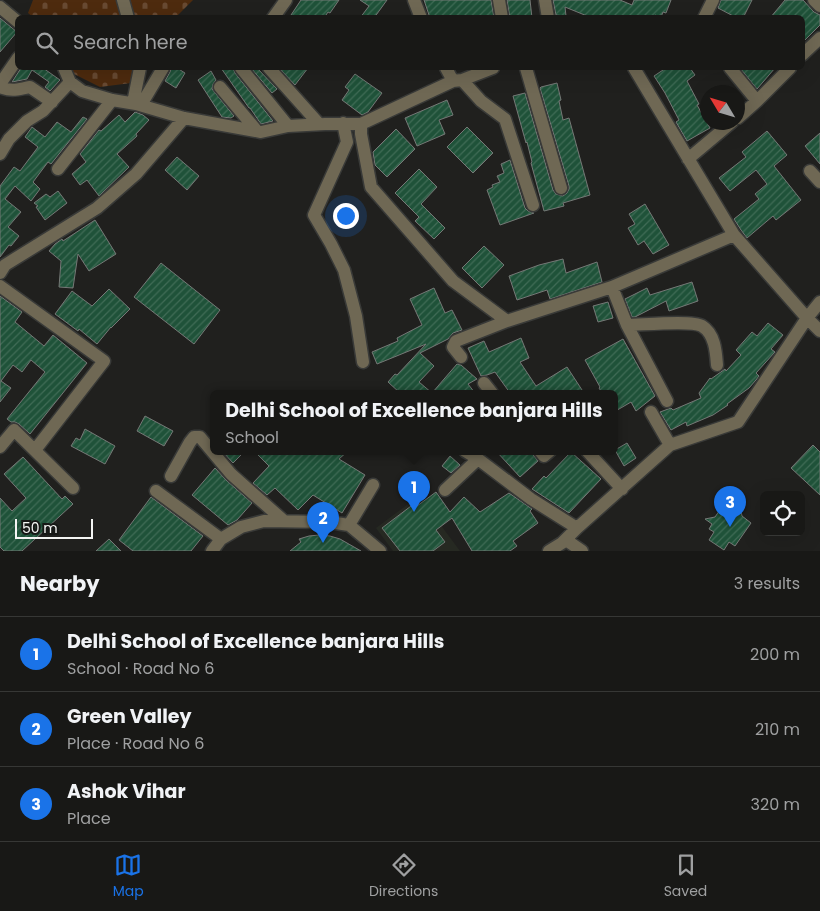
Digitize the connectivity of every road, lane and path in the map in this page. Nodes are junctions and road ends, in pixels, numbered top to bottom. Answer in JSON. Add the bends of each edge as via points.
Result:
{"nodes":[{"id":1,"x":123,"y":0,"type":"edge"},
{"id":2,"x":286,"y":0,"type":"edge"},
{"id":3,"x":414,"y":0,"type":"edge"},
{"id":4,"x":499,"y":0,"type":"edge"},
{"id":5,"x":545,"y":0,"type":"edge"},
{"id":6,"x":713,"y":0,"type":"edge"},
{"id":7,"x":814,"y":0,"type":"edge"},
{"id":8,"x":820,"y":6,"type":"edge"},
{"id":9,"x":0,"y":7,"type":"edge"},
{"id":10,"x":127,"y":15,"type":"edge"},
{"id":11,"x":275,"y":15,"type":"edge"},
{"id":12,"x":421,"y":15,"type":"edge"},
{"id":13,"x":502,"y":15,"type":"edge"},
{"id":14,"x":548,"y":15,"type":"edge"},
{"id":15,"x":706,"y":15,"type":"edge"},
{"id":16,"x":15,"y":20,"type":"edge"},
{"id":17,"x":820,"y":38,"type":"edge"},
{"id":18,"x":805,"y":52,"type":"edge"},
{"id":19,"x":15,"y":62,"type":"edge"},
{"id":20,"x":65,"y":70,"type":"edge"},
{"id":21,"x":140,"y":70,"type":"edge"},
{"id":22,"x":162,"y":70,"type":"edge"},
{"id":23,"x":243,"y":70,"type":"edge"},
{"id":24,"x":271,"y":70,"type":"edge"},
{"id":25,"x":448,"y":70,"type":"edge"},
{"id":26,"x":487,"y":70,"type":"edge"},
{"id":27,"x":527,"y":70,"type":"edge"},
{"id":28,"x":635,"y":70,"type":"edge"},
{"id":29,"x":732,"y":70,"type":"edge"},
{"id":30,"x":788,"y":70,"type":"edge"},
{"id":31,"x":457,"y":80,"type":"junction"},
{"id":32,"x":70,"y":82,"type":"junction"},
{"id":33,"x":0,"y":85,"type":"edge"},
{"id":34,"x":220,"y":87,"type":"dead end"},
{"id":35,"x":112,"y":100,"type":"junction"},
{"id":36,"x":757,"y":101,"type":"junction"},
{"id":37,"x":52,"y":102,"type":"junction"},
{"id":38,"x":137,"y":104,"type":"junction"},
{"id":39,"x":745,"y":112,"type":"edge"},
{"id":40,"x":184,"y":118,"type":"junction"},
{"id":41,"x":322,"y":124,"type":"junction"},
{"id":42,"x":342,"y":124,"type":"junction"},
{"id":43,"x":361,"y":124,"type":"junction"},
{"id":44,"x":288,"y":126,"type":"junction"},
{"id":45,"x":722,"y":130,"type":"edge"},
{"id":46,"x":257,"y":131,"type":"junction"},
{"id":47,"x":0,"y":154,"type":"edge"},
{"id":48,"x":688,"y":159,"type":"junction"},
{"id":49,"x":58,"y":169,"type":"dead end"},
{"id":50,"x":810,"y":171,"type":"dead end"},
{"id":51,"x":820,"y":182,"type":"edge"},
{"id":52,"x":561,"y":188,"type":"dead end"},
{"id":53,"x":533,"y":205,"type":"dead end"},
{"id":54,"x":734,"y":235,"type":"junction"},
{"id":55,"x":0,"y":273,"type":"edge"},
{"id":56,"x":0,"y":286,"type":"edge"},
{"id":57,"x":612,"y":287,"type":"junction"},
{"id":58,"x":820,"y":302,"type":"edge"},
{"id":59,"x":807,"y":318,"type":"junction"},
{"id":60,"x":508,"y":321,"type":"junction"},
{"id":61,"x":627,"y":325,"type":"junction"},
{"id":62,"x":820,"y":331,"type":"edge"},
{"id":63,"x":461,"y":357,"type":"dead end"},
{"id":64,"x":363,"y":362,"type":"dead end"},
{"id":65,"x":717,"y":366,"type":"dead end"},
{"id":66,"x":484,"y":383,"type":"dead end"},
{"id":67,"x":490,"y":390,"type":"edge"},
{"id":68,"x":667,"y":401,"type":"dead end"},
{"id":69,"x":652,"y":412,"type":"dead end"},
{"id":70,"x":670,"y":445,"type":"junction"},
{"id":71,"x":0,"y":447,"type":"edge"},
{"id":72,"x":210,"y":449,"type":"edge"},
{"id":73,"x":35,"y":450,"type":"junction"},
{"id":74,"x":216,"y":455,"type":"edge"},
{"id":75,"x":472,"y":455,"type":"edge"},
{"id":76,"x":592,"y":455,"type":"edge"},
{"id":77,"x":478,"y":459,"type":"junction"},
{"id":78,"x":171,"y":476,"type":"dead end"},
{"id":79,"x":373,"y":485,"type":"dead end"},
{"id":80,"x":73,"y":488,"type":"dead end"},
{"id":81,"x":622,"y":489,"type":"junction"},
{"id":82,"x":445,"y":490,"type":"dead end"},
{"id":83,"x":156,"y":491,"type":"dead end"},
{"id":84,"x":284,"y":521,"type":"junction"},
{"id":85,"x":349,"y":525,"type":"junction"},
{"id":86,"x":576,"y":528,"type":"junction"},
{"id":87,"x":222,"y":539,"type":"junction"},
{"id":88,"x":566,"y":540,"type":"junction"},
{"id":89,"x":212,"y":551,"type":"edge"},
{"id":90,"x":380,"y":551,"type":"edge"},
{"id":91,"x":549,"y":551,"type":"edge"},
{"id":92,"x":582,"y":551,"type":"edge"}],
"edges":[{"from":1,"to":10,"type":"street"},
{"from":2,"to":11,"type":"street"},
{"from":3,"to":12,"type":"street"},
{"from":4,"to":13,"type":"street"},
{"from":5,"to":14,"type":"street"},
{"from":6,"to":15,"type":"street"},
{"from":7,"to":8,"type":"street"},
{"from":9,"to":16,"type":"street"},
{"from":17,"to":18,"type":"street"},
{"from":19,"to":33,"type":"street"},
{"from":20,"to":32,"type":"street"},
{"from":21,"to":38,"type":"street"},
{"from":22,"to":38,"type":"street"},
{"from":23,"to":44,"type":"street"},
{"from":24,"to":41,"type":"street"},
{"from":25,"to":31,"type":"street"},
{"from":26,"to":31,"type":"street"},
{"from":27,"to":52,"type":"street"},
{"from":28,"to":48,"type":"street"},
{"from":29,"to":36,"type":"street"},
{"from":30,"to":36,"type":"street"},
{"from":31,"to":43,"type":"street"},
{"from":31,"to":53,"type":"street","via":[[505,119]]},
{"from":32,"to":35,"type":"street","via":[[82,91]]},
{"from":32,"to":37,"type":"street"},
{"from":33,"to":37,"type":"street","via":[[14,90],[30,87]]},
{"from":34,"to":46,"type":"street"},
{"from":35,"to":38,"type":"street"},
{"from":35,"to":49,"type":"street"},
{"from":36,"to":39,"type":"street"},
{"from":37,"to":47,"type":"street","via":[[9,139]]},
{"from":38,"to":40,"type":"street"},
{"from":40,"to":46,"type":"street"},
{"from":40,"to":55,"type":"street","via":[[136,174],[96,208],[5,265]]},
{"from":41,"to":42,"type":"street"},
{"from":41,"to":44,"type":"street"},
{"from":42,"to":43,"type":"street"},
{"from":42,"to":64,"type":"street","via":[[347,142],[314,215],[344,270]]},
{"from":43,"to":60,"type":"street","via":[[371,187],[453,281]]},
{"from":44,"to":46,"type":"street"},
{"from":45,"to":48,"type":"street"},
{"from":48,"to":54,"type":"street"},
{"from":50,"to":51,"type":"street"},
{"from":54,"to":57,"type":"street"},
{"from":54,"to":59,"type":"street"},
{"from":56,"to":73,"type":"street","via":[[104,361]]},
{"from":57,"to":60,"type":"street"},
{"from":57,"to":61,"type":"street"},
{"from":58,"to":59,"type":"street"},
{"from":59,"to":62,"type":"street"},
{"from":59,"to":70,"type":"street","via":[[738,422]]},
{"from":60,"to":63,"type":"street","via":[[456,341],[453,347]]},
{"from":61,"to":65,"type":"street","via":[[692,323],[702,326],[716,347]]},
{"from":61,"to":68,"type":"street"},
{"from":66,"to":67,"type":"street"},
{"from":69,"to":70,"type":"street"},
{"from":70,"to":81,"type":"street"},
{"from":71,"to":73,"type":"street","via":[[14,430]]},
{"from":72,"to":78,"type":"street","via":[[200,437],[194,438]]},
{"from":73,"to":80,"type":"street"},
{"from":74,"to":84,"type":"street"},
{"from":75,"to":77,"type":"street"},
{"from":76,"to":81,"type":"street"},
{"from":77,"to":82,"type":"street"},
{"from":77,"to":86,"type":"street"},
{"from":79,"to":85,"type":"street"},
{"from":81,"to":86,"type":"street"},
{"from":83,"to":87,"type":"street"},
{"from":84,"to":85,"type":"street"},
{"from":84,"to":87,"type":"street","via":[[264,521],[241,527]]},
{"from":85,"to":90,"type":"street"},
{"from":86,"to":88,"type":"street"},
{"from":87,"to":89,"type":"street"},
{"from":88,"to":91,"type":"street"},
{"from":88,"to":92,"type":"street"}]}
